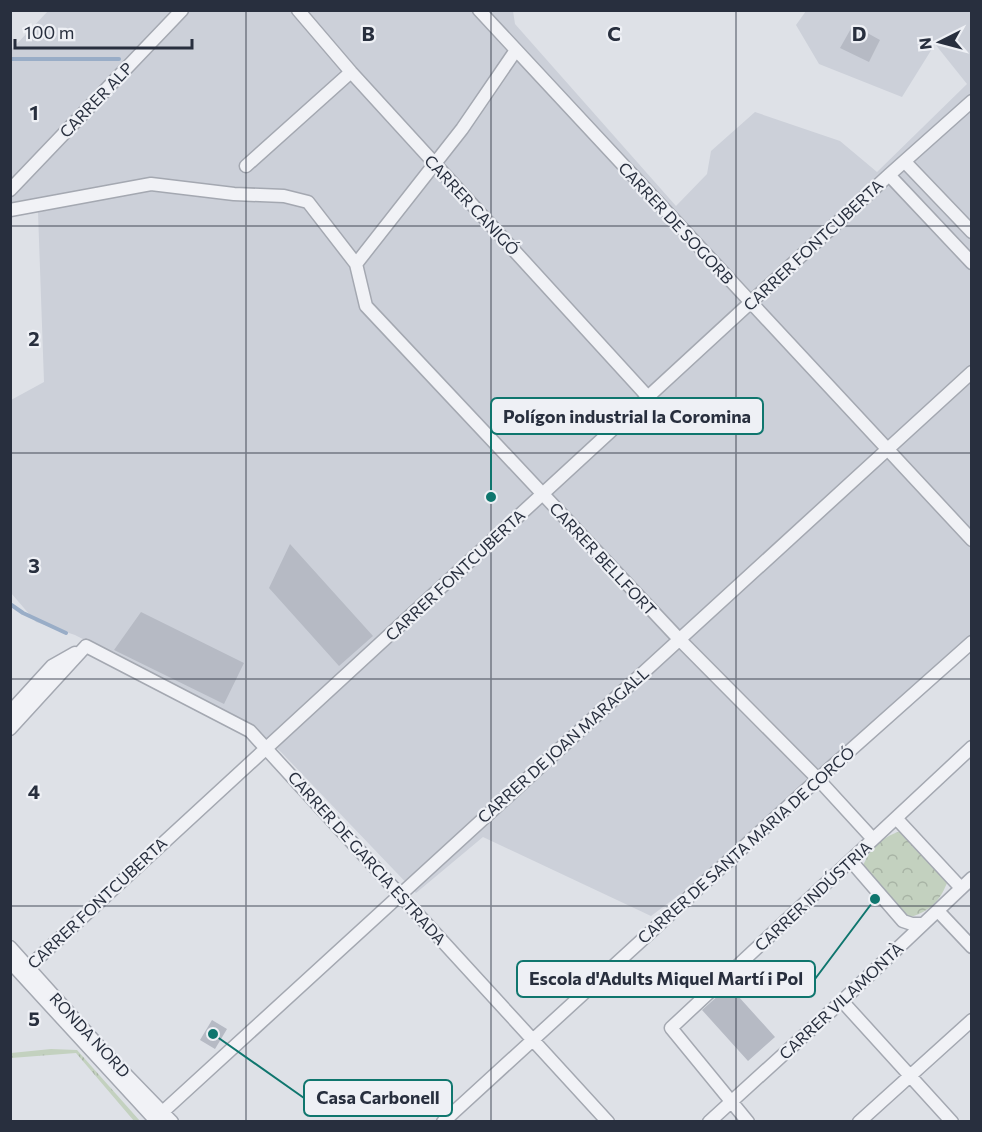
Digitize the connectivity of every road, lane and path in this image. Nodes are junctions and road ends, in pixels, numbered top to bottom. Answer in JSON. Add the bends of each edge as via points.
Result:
{"nodes":[{"id":1,"x":182,"y":10,"type":"edge"},
{"id":2,"x":298,"y":10,"type":"edge"},
{"id":3,"x":479,"y":10,"type":"edge"},
{"id":4,"x":516,"y":50,"type":"junction"},
{"id":5,"x":351,"y":72,"type":"junction"},
{"id":6,"x":972,"y":101,"type":"edge"},
{"id":7,"x":904,"y":162,"type":"junction"},
{"id":8,"x":433,"y":163,"type":"junction"},
{"id":9,"x":246,"y":166,"type":"dead end"},
{"id":10,"x":889,"y":175,"type":"junction"},
{"id":11,"x":10,"y":190,"type":"edge"},
{"id":12,"x":10,"y":210,"type":"edge"},
{"id":13,"x":972,"y":232,"type":"edge"},
{"id":14,"x":356,"y":264,"type":"junction"},
{"id":15,"x":972,"y":264,"type":"edge"},
{"id":16,"x":750,"y":303,"type":"junction"},
{"id":17,"x":972,"y":372,"type":"edge"},
{"id":18,"x":648,"y":397,"type":"junction"},
{"id":19,"x":886,"y":448,"type":"junction"},
{"id":20,"x":543,"y":494,"type":"junction"},
{"id":21,"x":972,"y":540,"type":"edge"},
{"id":22,"x":679,"y":639,"type":"junction"},
{"id":23,"x":972,"y":642,"type":"edge"},
{"id":24,"x":86,"y":646,"type":"junction"},
{"id":25,"x":10,"y":712,"type":"edge"},
{"id":26,"x":10,"y":729,"type":"edge"},
{"id":27,"x":972,"y":747,"type":"edge"},
{"id":28,"x":266,"y":748,"type":"junction"},
{"id":29,"x":818,"y":779,"type":"junction"},
{"id":30,"x":896,"y":818,"type":"junction"},
{"id":31,"x":873,"y":839,"type":"junction"},
{"id":32,"x":850,"y":861,"type":"junction"},
{"id":33,"x":972,"y":878,"type":"edge"},
{"id":34,"x":961,"y":888,"type":"junction"},
{"id":35,"x":399,"y":894,"type":"junction"},
{"id":36,"x":938,"y":911,"type":"junction"},
{"id":37,"x":923,"y":924,"type":"junction"},
{"id":38,"x":10,"y":947,"type":"edge"},
{"id":39,"x":972,"y":947,"type":"edge"},
{"id":40,"x":10,"y":962,"type":"edge"},
{"id":41,"x":24,"y":970,"type":"junction"},
{"id":42,"x":842,"y":1000,"type":"junction"},
{"id":43,"x":972,"y":1020,"type":"edge"},
{"id":44,"x":532,"y":1039,"type":"junction"},
{"id":45,"x":910,"y":1075,"type":"junction"},
{"id":46,"x":730,"y":1102,"type":"junction"},
{"id":47,"x":158,"y":1118,"type":"edge"},
{"id":48,"x":172,"y":1122,"type":"edge"},
{"id":49,"x":442,"y":1122,"type":"edge"},
{"id":50,"x":608,"y":1122,"type":"edge"},
{"id":51,"x":709,"y":1122,"type":"edge"},
{"id":52,"x":748,"y":1122,"type":"edge"},
{"id":53,"x":859,"y":1122,"type":"edge"},
{"id":54,"x":952,"y":1122,"type":"edge"}],
"edges":[{"from":1,"to":11,"type":"street","name":"CARRER ALP"},
{"from":2,"to":5,"type":"street","name":"CARRER CANIGÓ"},
{"from":3,"to":4,"type":"street","name":"CARRER DE SOGORB"},
{"from":4,"to":8,"type":"street","via":[[462,129]]},
{"from":4,"to":16,"type":"street","name":"CARRER DE SOGORB"},
{"from":5,"to":8,"type":"street","name":"CARRER CANIGÓ"},
{"from":5,"to":9,"type":"street"},
{"from":6,"to":7,"type":"street","name":"CARRER FONTCUBERTA"},
{"from":7,"to":10,"type":"street","name":"CARRER FONTCUBERTA"},
{"from":7,"to":13,"type":"street"},
{"from":8,"to":14,"type":"street"},
{"from":8,"to":18,"type":"street","name":"CARRER CANIGÓ"},
{"from":10,"to":15,"type":"street"},
{"from":10,"to":16,"type":"street","name":"CARRER FONTCUBERTA"},
{"from":12,"to":14,"type":"street","via":[[151,184],[284,196],[308,202]]},
{"from":14,"to":20,"type":"street","name":"CARRER BELLFORT","via":[[366,306]]},
{"from":16,"to":18,"type":"street","name":"CARRER FONTCUBERTA"},
{"from":16,"to":19,"type":"street","name":"CARRER DE SOGORB"},
{"from":17,"to":19,"type":"street","name":"CARRER DE JOAN MARAGALL"},
{"from":18,"to":20,"type":"street","name":"CARRER FONTCUBERTA"},
{"from":19,"to":21,"type":"street","name":"CARRER DE SOGORB"},
{"from":19,"to":22,"type":"street","name":"CARRER DE JOAN MARAGALL"},
{"from":20,"to":22,"type":"street","name":"CARRER BELLFORT"},
{"from":20,"to":28,"type":"street","name":"CARRER FONTCUBERTA"},
{"from":22,"to":29,"type":"street","name":"CARRER BELLFORT"},
{"from":22,"to":35,"type":"street","name":"CARRER DE JOAN MARAGALL"},
{"from":23,"to":29,"type":"street","name":"CARRER DE SANTA MARIA DE CORCÓ"},
{"from":24,"to":25,"type":"street","via":[[52,666]]},
{"from":24,"to":26,"type":"street"},
{"from":24,"to":28,"type":"street","name":"CARRER DE GARCIA ESTRADA","via":[[250,731]]},
{"from":27,"to":30,"type":"street","name":"CARRER INDÚSTRIA"},
{"from":28,"to":35,"type":"street","name":"CARRER DE GARCIA ESTRADA"},
{"from":28,"to":41,"type":"street","name":"CARRER FONTCUBERTA"},
{"from":29,"to":31,"type":"street","name":"CARRER BELLFORT"},
{"from":29,"to":44,"type":"street","name":"CARRER DE SANTA MARIA DE CORCÓ"},
{"from":30,"to":31,"type":"street","name":"CARRER INDÚSTRIA"},
{"from":30,"to":34,"type":"street"},
{"from":31,"to":32,"type":"street","name":"CARRER INDÚSTRIA"},
{"from":32,"to":37,"type":"street","via":[[903,921]]},
{"from":32,"to":46,"type":"street","name":"CARRER INDÚSTRIA","via":[[671,1028]]},
{"from":33,"to":34,"type":"street","name":"CARRER VILAMONTÀ"},
{"from":34,"to":36,"type":"street","name":"CARRER VILAMONTÀ"},
{"from":35,"to":44,"type":"street","name":"CARRER DE GARCIA ESTRADA"},
{"from":35,"to":47,"type":"street","name":"CARRER DE JOAN MARAGALL"},
{"from":36,"to":37,"type":"street","name":"CARRER VILAMONTÀ"},
{"from":36,"to":39,"type":"street"},
{"from":37,"to":42,"type":"street","name":"CARRER VILAMONTÀ"},
{"from":38,"to":41,"type":"street","name":"RONDA NORD"},
{"from":40,"to":41,"type":"street","name":"RONDA NORD"},
{"from":41,"to":47,"type":"street","name":"RONDA NORD"},
{"from":42,"to":45,"type":"street"},
{"from":42,"to":46,"type":"street","name":"CARRER VILAMONTÀ"},
{"from":43,"to":45,"type":"street"},
{"from":44,"to":49,"type":"street","name":"CARRER DE SANTA MARIA DE CORCÓ"},
{"from":44,"to":50,"type":"street","name":"CARRER DE GARCIA ESTRADA"},
{"from":45,"to":53,"type":"street"},
{"from":45,"to":54,"type":"street"},
{"from":46,"to":51,"type":"street","name":"CARRER VILAMONTÀ"},
{"from":46,"to":52,"type":"street"},
{"from":47,"to":48,"type":"street","name":"RONDA NORD"}]}
